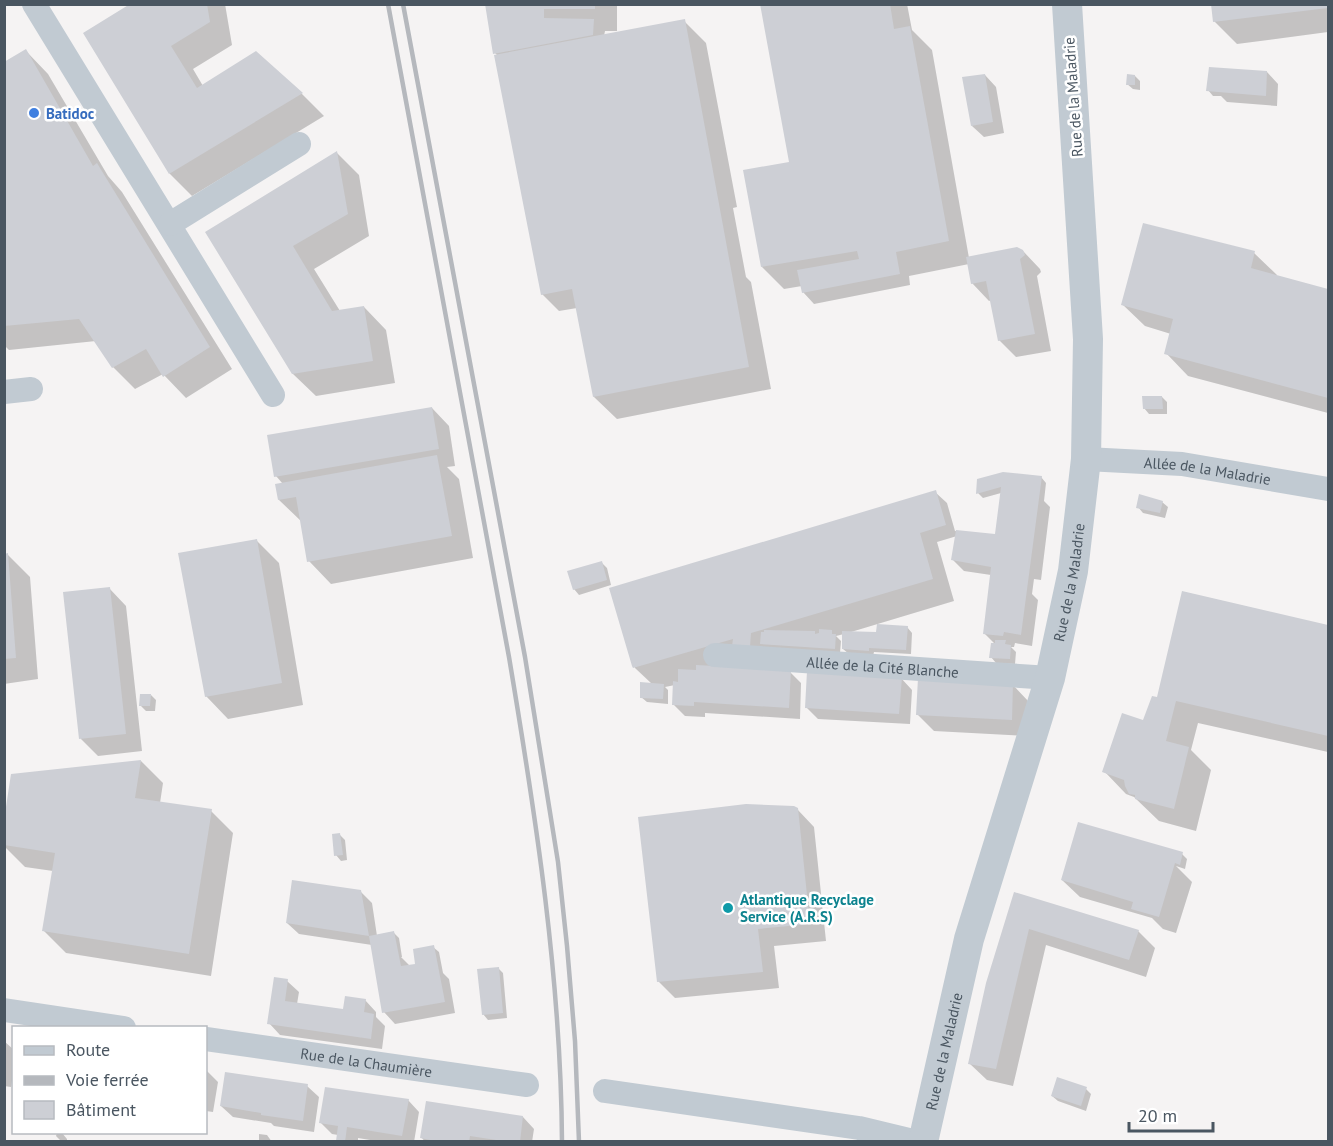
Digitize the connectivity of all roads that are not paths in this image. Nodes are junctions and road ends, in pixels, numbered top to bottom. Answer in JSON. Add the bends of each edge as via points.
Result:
{"nodes":[{"id":1,"x":1067,"y":4,"type":"edge"},
{"id":2,"x":36,"y":5,"type":"edge"},
{"id":3,"x":299,"y":144,"type":"dead end"},
{"id":4,"x":170,"y":224,"type":"junction"},
{"id":5,"x":31,"y":389,"type":"dead end"},
{"id":6,"x":4,"y":392,"type":"edge"},
{"id":7,"x":273,"y":395,"type":"dead end"},
{"id":8,"x":1086,"y":459,"type":"junction"},
{"id":9,"x":1329,"y":489,"type":"edge"},
{"id":10,"x":715,"y":655,"type":"dead end"},
{"id":11,"x":1050,"y":678,"type":"junction"},
{"id":12,"x":4,"y":1010,"type":"edge"},
{"id":13,"x":111,"y":1026,"type":"edge"},
{"id":14,"x":207,"y":1039,"type":"edge"},
{"id":15,"x":527,"y":1085,"type":"dead end"},
{"id":16,"x":605,"y":1091,"type":"dead end"},
{"id":17,"x":917,"y":1142,"type":"edge"},
{"id":18,"x":923,"y":1142,"type":"edge"}],
"edges":[{"from":1,"to":8,"type":"street","name":"Rue de la Maladrie","via":[[1088,339]]},
{"from":2,"to":4,"type":"street"},
{"from":3,"to":4,"type":"street"},
{"from":4,"to":7,"type":"street"},
{"from":5,"to":6,"type":"street"},
{"from":8,"to":9,"type":"street","name":"Allée de la Maladrie","via":[[1182,464]]},
{"from":8,"to":11,"type":"street","name":"Rue de la Maladrie","via":[[1073,571]]},
{"from":10,"to":11,"type":"street","name":"Allée de la Cité Blanche"},
{"from":11,"to":18,"type":"street","name":"Rue de la Maladrie","via":[[969,939]]},
{"from":12,"to":13,"type":"street"},
{"from":14,"to":15,"type":"street","name":"Rue de la Chaumière"},
{"from":16,"to":17,"type":"street","via":[[859,1128]]}]}
